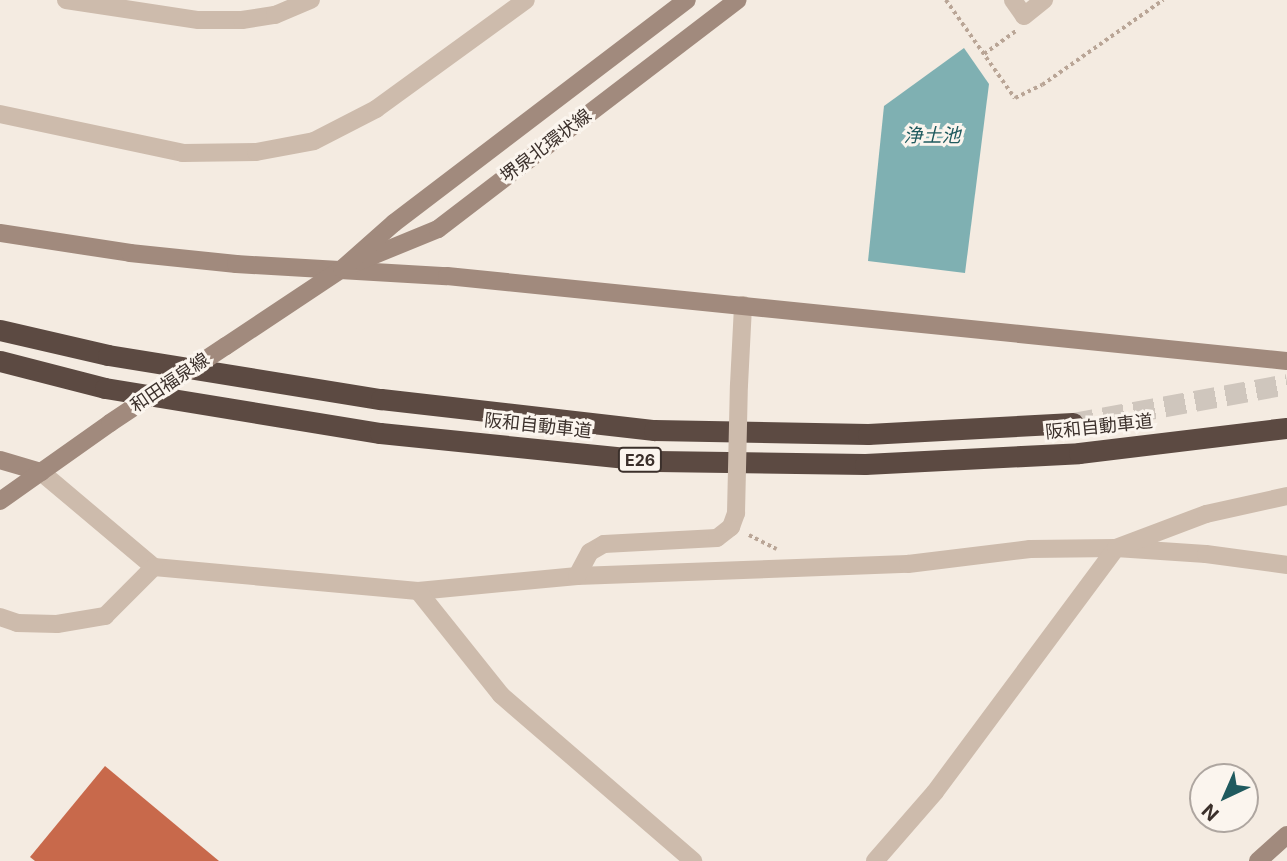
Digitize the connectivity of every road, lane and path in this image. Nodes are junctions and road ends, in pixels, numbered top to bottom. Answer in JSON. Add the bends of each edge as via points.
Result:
{"nodes":[{"id":1,"x":66,"y":0,"type":"edge"},
{"id":2,"x":311,"y":0,"type":"edge"},
{"id":3,"x":687,"y":0,"type":"edge"},
{"id":4,"x":737,"y":0,"type":"edge"},
{"id":5,"x":946,"y":0,"type":"edge"},
{"id":6,"x":1013,"y":0,"type":"edge"},
{"id":7,"x":1044,"y":0,"type":"edge"},
{"id":8,"x":1163,"y":0,"type":"edge"},
{"id":9,"x":524,"y":1,"type":"edge"},
{"id":10,"x":1024,"y":16,"type":"junction"},
{"id":11,"x":984,"y":54,"type":"junction"},
{"id":12,"x":0,"y":114,"type":"edge"},
{"id":13,"x":0,"y":233,"type":"edge"},
{"id":14,"x":342,"y":269,"type":"junction"},
{"id":15,"x":743,"y":305,"type":"junction"},
{"id":16,"x":0,"y":330,"type":"edge"},
{"id":17,"x":0,"y":361,"type":"edge"},
{"id":18,"x":1287,"y":361,"type":"edge"},
{"id":19,"x":1073,"y":423,"type":"tunnel mouth"},
{"id":20,"x":1287,"y":428,"type":"edge"},
{"id":21,"x":0,"y":460,"type":"edge"},
{"id":22,"x":41,"y":472,"type":"junction"},
{"id":23,"x":1287,"y":496,"type":"edge"},
{"id":24,"x":0,"y":501,"type":"edge"},
{"id":25,"x":750,"y":536,"type":"dead end"},
{"id":26,"x":1116,"y":548,"type":"junction"},
{"id":27,"x":779,"y":550,"type":"dead end"},
{"id":28,"x":1287,"y":565,"type":"edge"},
{"id":29,"x":154,"y":567,"type":"junction"},
{"id":30,"x":577,"y":576,"type":"junction"},
{"id":31,"x":418,"y":591,"type":"junction"},
{"id":32,"x":0,"y":617,"type":"edge"},
{"id":33,"x":1287,"y":835,"type":"edge"},
{"id":34,"x":693,"y":861,"type":"edge"},
{"id":35,"x":876,"y":861,"type":"edge"},
{"id":36,"x":1258,"y":861,"type":"edge"}],
"edges":[{"from":1,"to":2,"type":"street","via":[[199,20],[275,15]]},
{"from":3,"to":14,"type":"main road","name":"堺泉北環状線","via":[[394,223]]},
{"from":4,"to":14,"type":"main road","name":"堺泉北環状線","via":[[438,229]]},
{"from":5,"to":11,"type":"path"},
{"from":6,"to":10,"type":"street"},
{"from":7,"to":10,"type":"street"},
{"from":8,"to":11,"type":"path","via":[[1042,85],[1015,98]]},
{"from":9,"to":12,"type":"street","via":[[376,109],[314,141],[256,152],[183,153]]},
{"from":10,"to":11,"type":"path","via":[[1020,28]]},
{"from":13,"to":14,"type":"main road","name":"堺泉北環状線","via":[[222,263]]},
{"from":14,"to":15,"type":"main road"},
{"from":14,"to":22,"type":"main road","name":"和田福泉線","bridge":true},
{"from":15,"to":18,"type":"main road"},
{"from":15,"to":30,"type":"street","bridge":true,"via":[[736,513],[731,527],[717,538],[604,544],[590,552]]},
{"from":16,"to":19,"type":"highway","name":"阪和自動車道","number":"E26","via":[[108,355],[380,399],[654,430],[868,434]]},
{"from":17,"to":20,"type":"highway","name":"阪和自動車道","number":"E26","via":[[105,388],[380,433],[656,461],[864,464],[1052,455]]},
{"from":21,"to":22,"type":"main road"},
{"from":22,"to":24,"type":"main road","name":"和田福泉線"},
{"from":22,"to":29,"type":"street"},
{"from":23,"to":26,"type":"street","via":[[1206,514]]},
{"from":25,"to":27,"type":"path"},
{"from":26,"to":28,"type":"street"},
{"from":26,"to":30,"type":"street","via":[[1030,549],[908,564]]},
{"from":26,"to":35,"type":"street","via":[[934,792]]},
{"from":29,"to":31,"type":"street"},
{"from":29,"to":32,"type":"street","via":[[105,616],[57,624],[17,623]]},
{"from":30,"to":31,"type":"street"},
{"from":31,"to":34,"type":"street","via":[[501,695]]},
{"from":33,"to":36,"type":"main road"}]}
